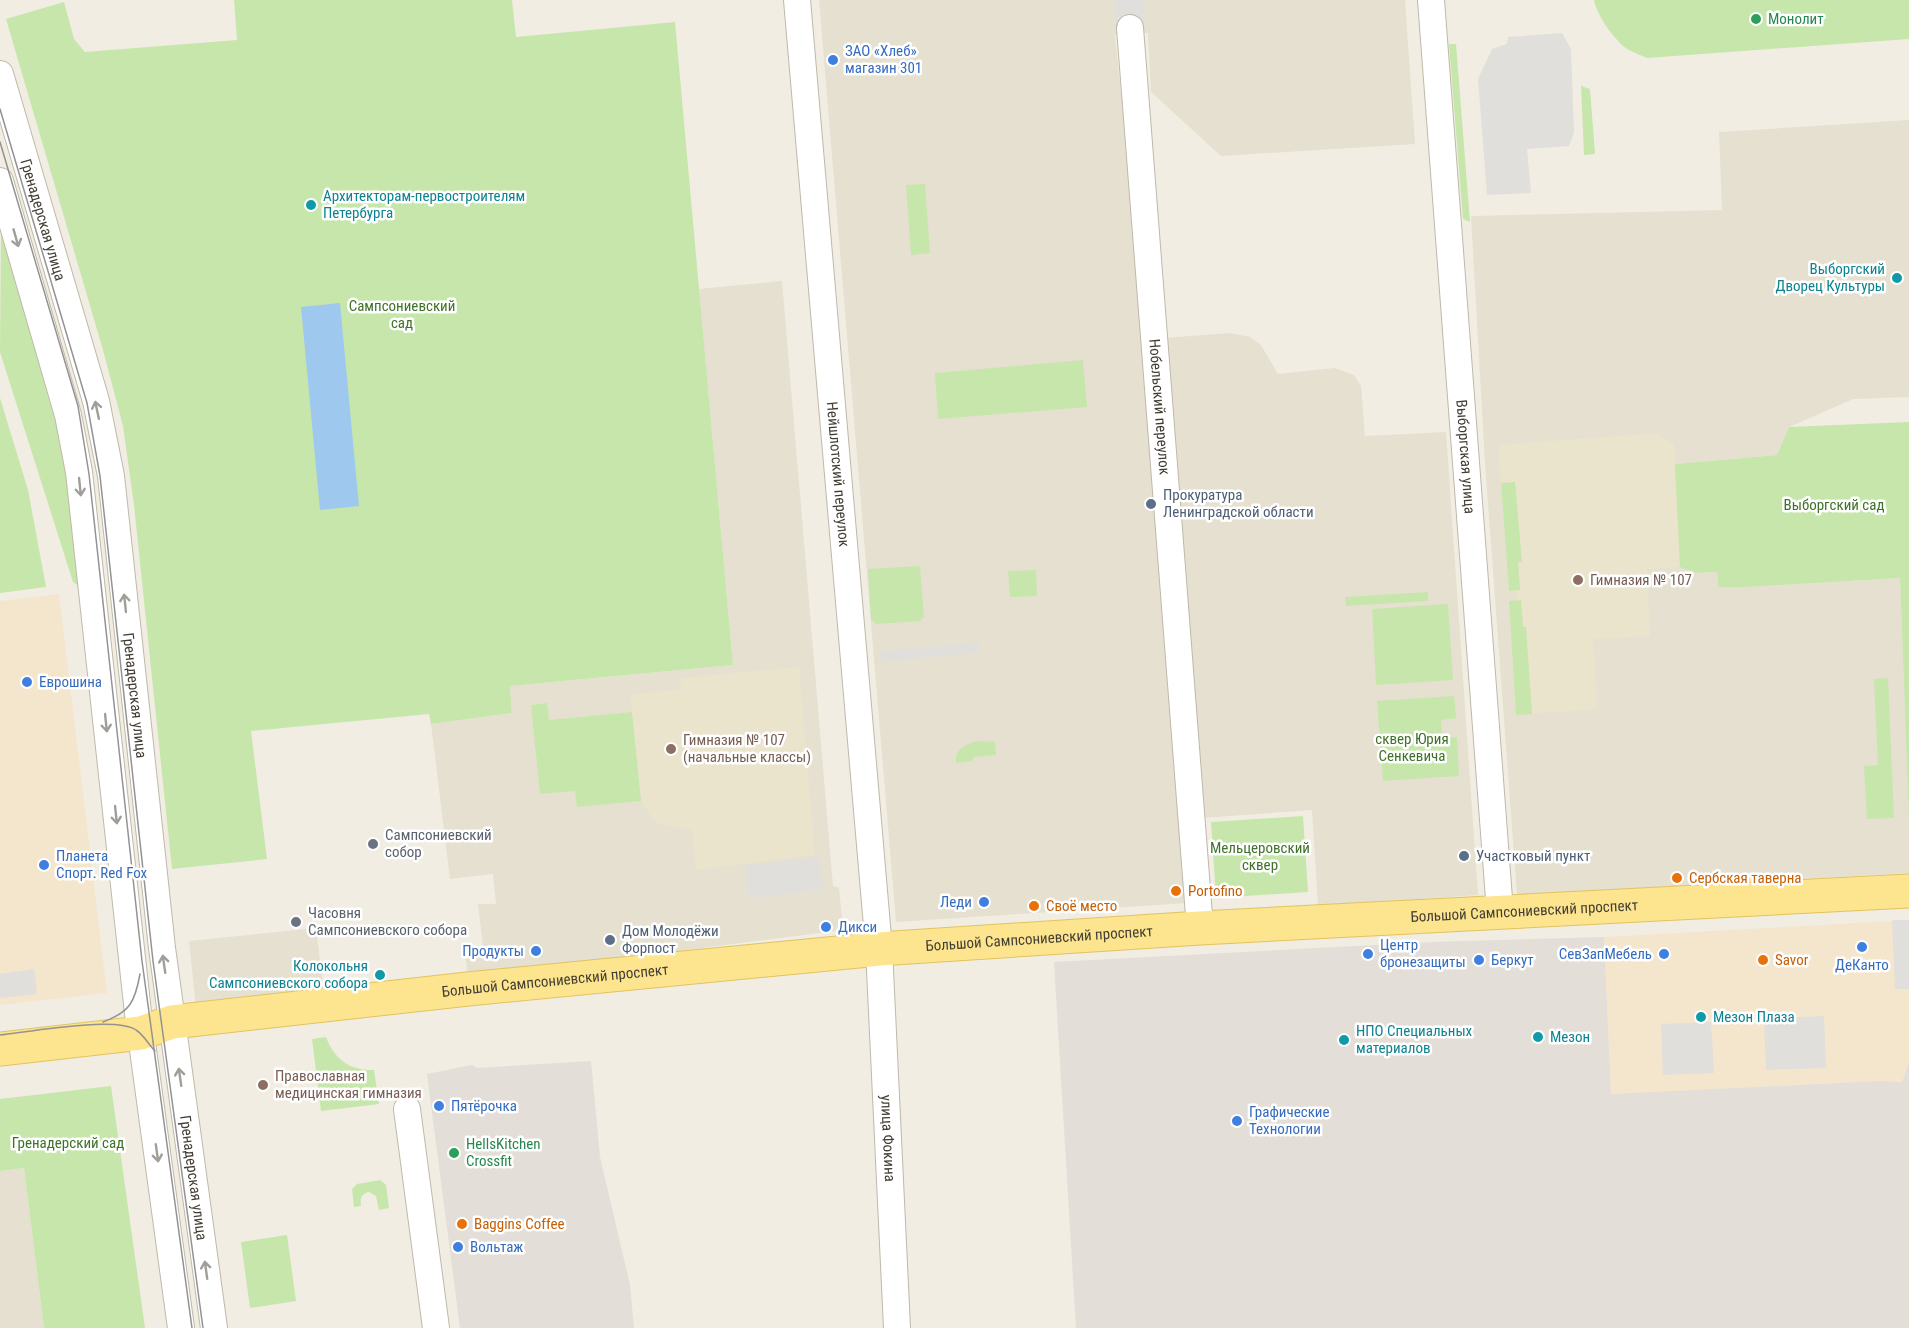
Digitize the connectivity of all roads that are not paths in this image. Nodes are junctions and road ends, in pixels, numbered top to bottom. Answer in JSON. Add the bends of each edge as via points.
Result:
{"nodes":[{"id":1,"x":797,"y":0,"type":"edge"},
{"id":2,"x":1431,"y":0,"type":"edge"},
{"id":3,"x":1130,"y":28,"type":"dead end"},
{"id":4,"x":0,"y":74,"type":"edge"},
{"id":5,"x":0,"y":181,"type":"edge"},
{"id":6,"x":1909,"y":891,"type":"edge"},
{"id":7,"x":1500,"y":912,"type":"junction"},
{"id":8,"x":1200,"y":928,"type":"junction"},
{"id":9,"x":879,"y":949,"type":"junction"},
{"id":10,"x":172,"y":1022,"type":"junction"},
{"id":11,"x":140,"y":1023,"type":"junction"},
{"id":12,"x":0,"y":1027,"type":"edge"},
{"id":13,"x":0,"y":1049,"type":"edge"},
{"id":14,"x":407,"y":1109,"type":"dead end"},
{"id":15,"x":181,"y":1328,"type":"edge"},
{"id":16,"x":214,"y":1328,"type":"edge"},
{"id":17,"x":436,"y":1328,"type":"edge"},
{"id":18,"x":897,"y":1328,"type":"edge"}],
"edges":[{"from":1,"to":9,"type":"street","name":"Нейшлотский переулок"},
{"from":2,"to":7,"type":"street","name":"Выборгская улица"},
{"from":3,"to":8,"type":"street","name":"Нобельский переулок"},
{"from":10,"to":4,"type":"street","name":"Гренадерская улица","one_way":true,"via":[[111,476],[96,401]]},
{"from":5,"to":11,"type":"street","name":"Гренадерская улица","one_way":true,"via":[[68,415],[79,472]]},
{"from":6,"to":7,"type":"main road","name":"Большой Сампсониевский проспект"},
{"from":7,"to":8,"type":"main road","name":"Большой Сампсониевский проспект"},
{"from":8,"to":9,"type":"main road","name":"Большой Сампсониевский проспект"},
{"from":9,"to":10,"type":"main road","name":"Большой Сампсониевский проспект"},
{"from":9,"to":18,"type":"street","name":"улица Фокина"},
{"from":10,"to":11,"type":"main road","name":"Большой Сампсониевский проспект"},
{"from":16,"to":10,"type":"street","name":"Гренадерская улица","one_way":true},
{"from":11,"to":12,"type":"main road","name":"Большой Сампсониевский проспект"},
{"from":11,"to":13,"type":"main road","name":"Большой Сампсониевский проспект"},
{"from":11,"to":15,"type":"street","name":"Гренадерская улица","one_way":true},
{"from":14,"to":17,"type":"street"}]}
